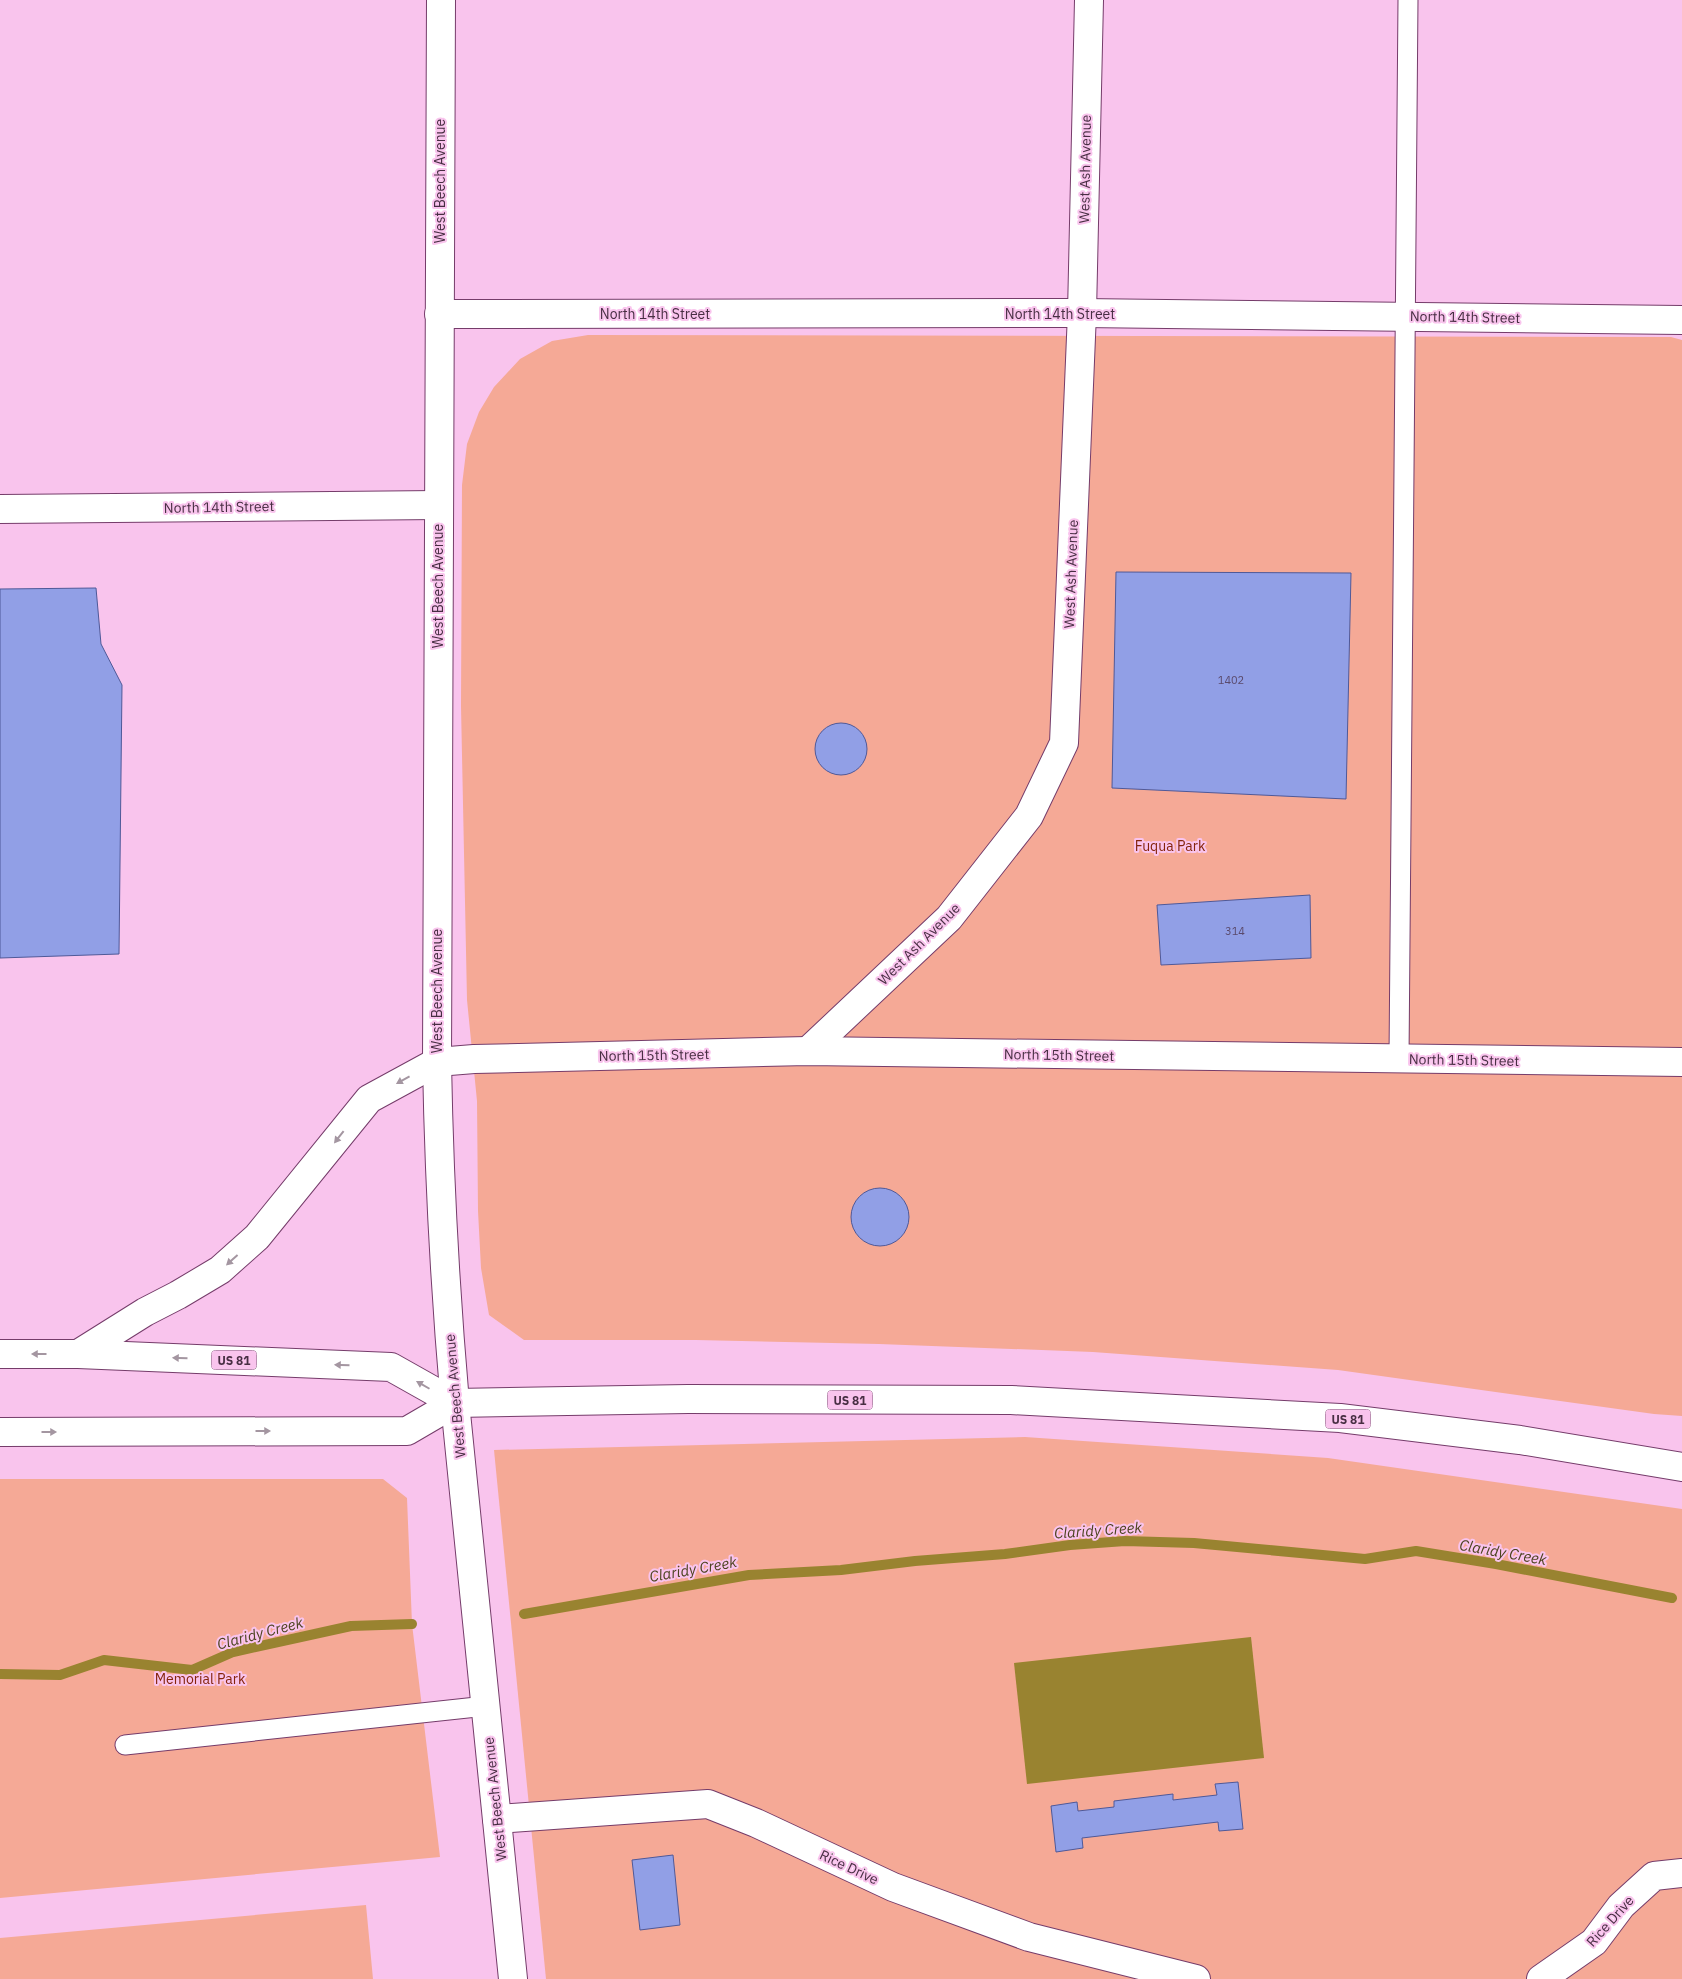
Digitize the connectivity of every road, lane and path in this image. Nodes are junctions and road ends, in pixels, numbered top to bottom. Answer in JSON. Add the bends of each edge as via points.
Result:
{"nodes":[{"id":1,"x":441,"y":0,"type":"edge"},
{"id":2,"x":1089,"y":0,"type":"edge"},
{"id":3,"x":1408,"y":0,"type":"edge"},
{"id":4,"x":1082,"y":313,"type":"junction"},
{"id":5,"x":439,"y":314,"type":"junction"},
{"id":6,"x":1405,"y":317,"type":"junction"},
{"id":7,"x":1682,"y":320,"type":"edge"},
{"id":8,"x":438,"y":505,"type":"junction"},
{"id":9,"x":0,"y":509,"type":"edge"},
{"id":10,"x":808,"y":1052,"type":"junction"},
{"id":11,"x":1399,"y":1059,"type":"junction"},
{"id":12,"x":436,"y":1062,"type":"junction"},
{"id":13,"x":1682,"y":1062,"type":"edge"},
{"id":14,"x":0,"y":1354,"type":"edge"},
{"id":15,"x":78,"y":1354,"type":"junction"},
{"id":16,"x":455,"y":1403,"type":"junction"},
{"id":17,"x":0,"y":1432,"type":"edge"},
{"id":18,"x":1682,"y":1467,"type":"edge"},
{"id":19,"x":486,"y":1706,"type":"junction"},
{"id":20,"x":125,"y":1745,"type":"dead end"},
{"id":21,"x":497,"y":1819,"type":"junction"},
{"id":22,"x":1682,"y":1874,"type":"edge"},
{"id":23,"x":513,"y":1979,"type":"edge"},
{"id":24,"x":1196,"y":1979,"type":"edge"},
{"id":25,"x":1541,"y":1979,"type":"edge"}],
"edges":[{"from":1,"to":5,"type":"street","name":"West Beech Avenue"},
{"from":2,"to":4,"type":"street","name":"West Ash Avenue"},
{"from":3,"to":6,"type":"lane"},
{"from":4,"to":5,"type":"street","name":"North 14th Street"},
{"from":4,"to":6,"type":"street","name":"North 14th Street"},
{"from":4,"to":10,"type":"street","name":"West Ash Avenue","via":[[1064,743],[1029,816],[949,918]]},
{"from":5,"to":8,"type":"street","name":"West Beech Avenue"},
{"from":6,"to":7,"type":"street","name":"North 14th Street"},
{"from":6,"to":11,"type":"lane"},
{"from":8,"to":9,"type":"street","name":"North 14th Street"},
{"from":8,"to":12,"type":"street","name":"West Beech Avenue"},
{"from":10,"to":11,"type":"street","name":"North 15th Street"},
{"from":10,"to":12,"type":"street","name":"North 15th Street"},
{"from":11,"to":13,"type":"street","name":"North 15th Street"},
{"from":12,"to":15,"type":"street","one_way":true,"via":[[369,1099],[258,1237],[220,1270]]},
{"from":12,"to":16,"type":"street","name":"West Beech Avenue","via":[[443,1268]]},
{"from":15,"to":14,"type":"street","number":"US 81","one_way":true},
{"from":16,"to":15,"type":"street","number":"US 81","one_way":true,"via":[[391,1366]]},
{"from":17,"to":16,"type":"street","one_way":true,"via":[[407,1431]]},
{"from":16,"to":18,"type":"street","number":"US 81","via":[[688,1399],[992,1400],[1157,1407],[1340,1418],[1520,1440]]},
{"from":16,"to":19,"type":"street","name":"West Beech Avenue"},
{"from":19,"to":20,"type":"lane"},
{"from":19,"to":21,"type":"street","name":"West Beech Avenue"},
{"from":21,"to":23,"type":"street","name":"West Beech Avenue"},
{"from":21,"to":24,"type":"street","name":"Rice Drive","via":[[708,1804],[893,1887],[1020,1933]]},
{"from":22,"to":25,"type":"street","name":"Rice Drive","via":[[1654,1876],[1621,1906],[1594,1942]]}]}
